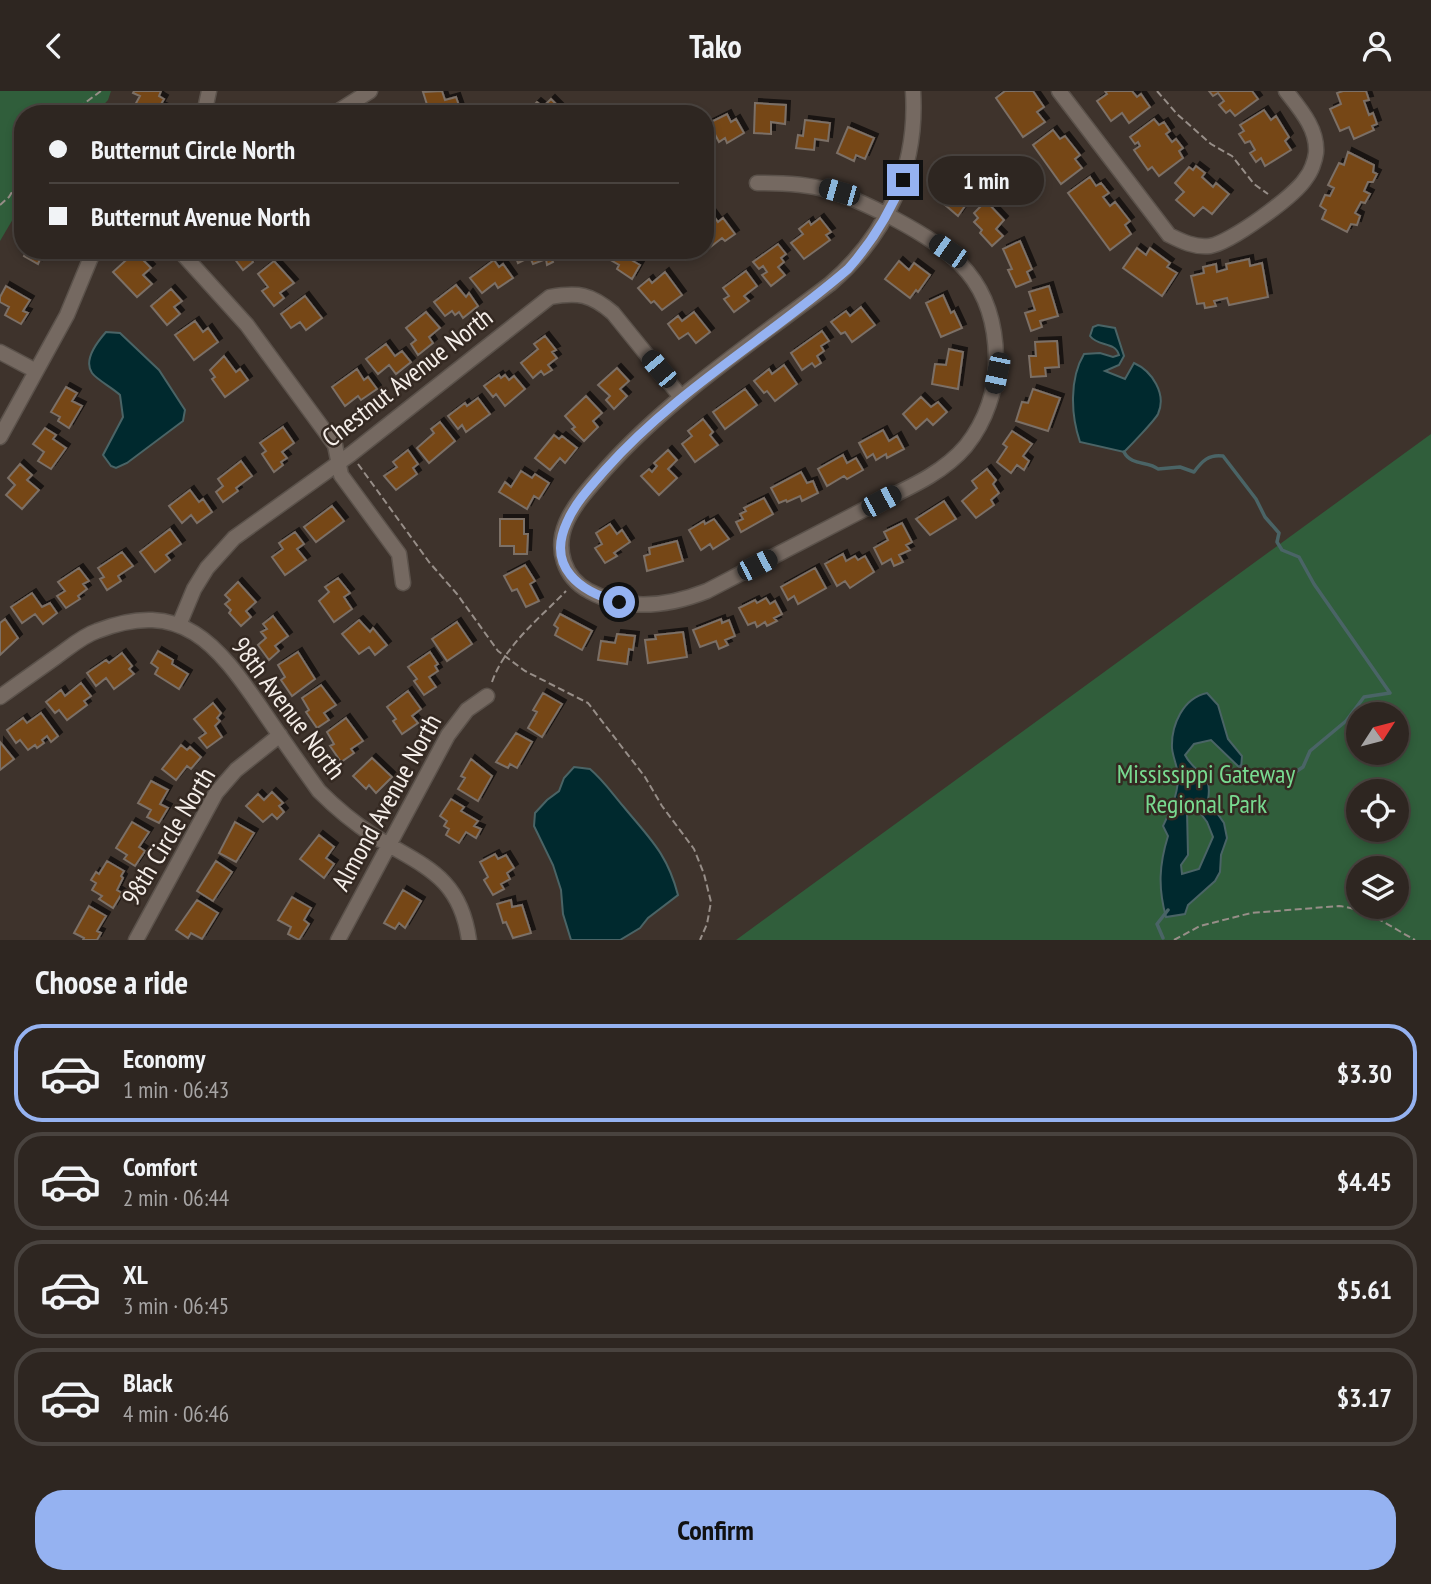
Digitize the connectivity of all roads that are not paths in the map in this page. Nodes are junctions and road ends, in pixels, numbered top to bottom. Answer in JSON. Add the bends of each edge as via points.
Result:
{"nodes":[{"id":1,"x":370,"y":91,"type":"edge"},
{"id":2,"x":912,"y":91,"type":"edge"},
{"id":3,"x":1059,"y":91,"type":"edge"},
{"id":4,"x":1286,"y":91,"type":"edge"},
{"id":5,"x":348,"y":105,"type":"edge"},
{"id":6,"x":757,"y":183,"type":"dead end"},
{"id":7,"x":887,"y":215,"type":"junction"},
{"id":8,"x":90,"y":259,"type":"edge"},
{"id":9,"x":186,"y":259,"type":"edge"},
{"id":10,"x":0,"y":352,"type":"edge"},
{"id":11,"x":36,"y":371,"type":"junction"},
{"id":12,"x":681,"y":397,"type":"junction"},
{"id":13,"x":0,"y":437,"type":"edge"},
{"id":14,"x":345,"y":459,"type":"junction"},
{"id":15,"x":403,"y":583,"type":"dead end"},
{"id":16,"x":179,"y":625,"type":"junction"},
{"id":17,"x":487,"y":696,"type":"road end"},
{"id":18,"x":0,"y":697,"type":"edge"},
{"id":19,"x":280,"y":736,"type":"junction"},
{"id":20,"x":389,"y":845,"type":"junction"},
{"id":21,"x":136,"y":940,"type":"edge"},
{"id":22,"x":338,"y":940,"type":"edge"},
{"id":23,"x":469,"y":940,"type":"edge"}],
"edges":[{"from":1,"to":5,"type":"street"},
{"from":2,"to":7,"type":"street","via":[[908,164]]},
{"from":3,"to":4,"type":"street","via":[[1169,235],[1183,243],[1208,246],[1222,242],[1276,205],[1308,176],[1316,154],[1314,136]]},
{"from":6,"to":7,"type":"street","via":[[818,186]]},
{"from":7,"to":12,"type":"street","via":[[848,269]]},
{"from":7,"to":12,"type":"street","via":[[948,251],[982,292],[993,319],[997,373],[991,400],[965,446],[931,475],[708,591],[664,603],[632,604],[584,589],[564,562],[561,547],[567,521],[614,460]]},
{"from":8,"to":11,"type":"street"},
{"from":9,"to":14,"type":"street","via":[[247,325]]},
{"from":10,"to":11,"type":"street"},
{"from":11,"to":13,"type":"street"},
{"from":12,"to":14,"type":"street","name":"Chestnut Avenue North","via":[[600,302],[584,295],[550,297]]},
{"from":14,"to":15,"type":"street","via":[[341,475],[399,554]]},
{"from":14,"to":16,"type":"street","name":"Chestnut Avenue North","via":[[234,538],[207,568]]},
{"from":16,"to":18,"type":"street","via":[[136,621],[94,631]]},
{"from":16,"to":19,"type":"street","name":"98th Avenue North","via":[[218,650]]},
{"from":17,"to":20,"type":"street","name":"Almond Avenue North","via":[[457,721]]},
{"from":19,"to":20,"type":"street","name":"98th Avenue North","via":[[327,799]]},
{"from":19,"to":21,"type":"street","name":"98th Circle North","via":[[236,770],[216,793]]},
{"from":20,"to":22,"type":"street","name":"Almond Avenue North"},
{"from":20,"to":23,"type":"street","name":"98th Avenue North","via":[[422,862],[448,887],[460,907]]}]}
